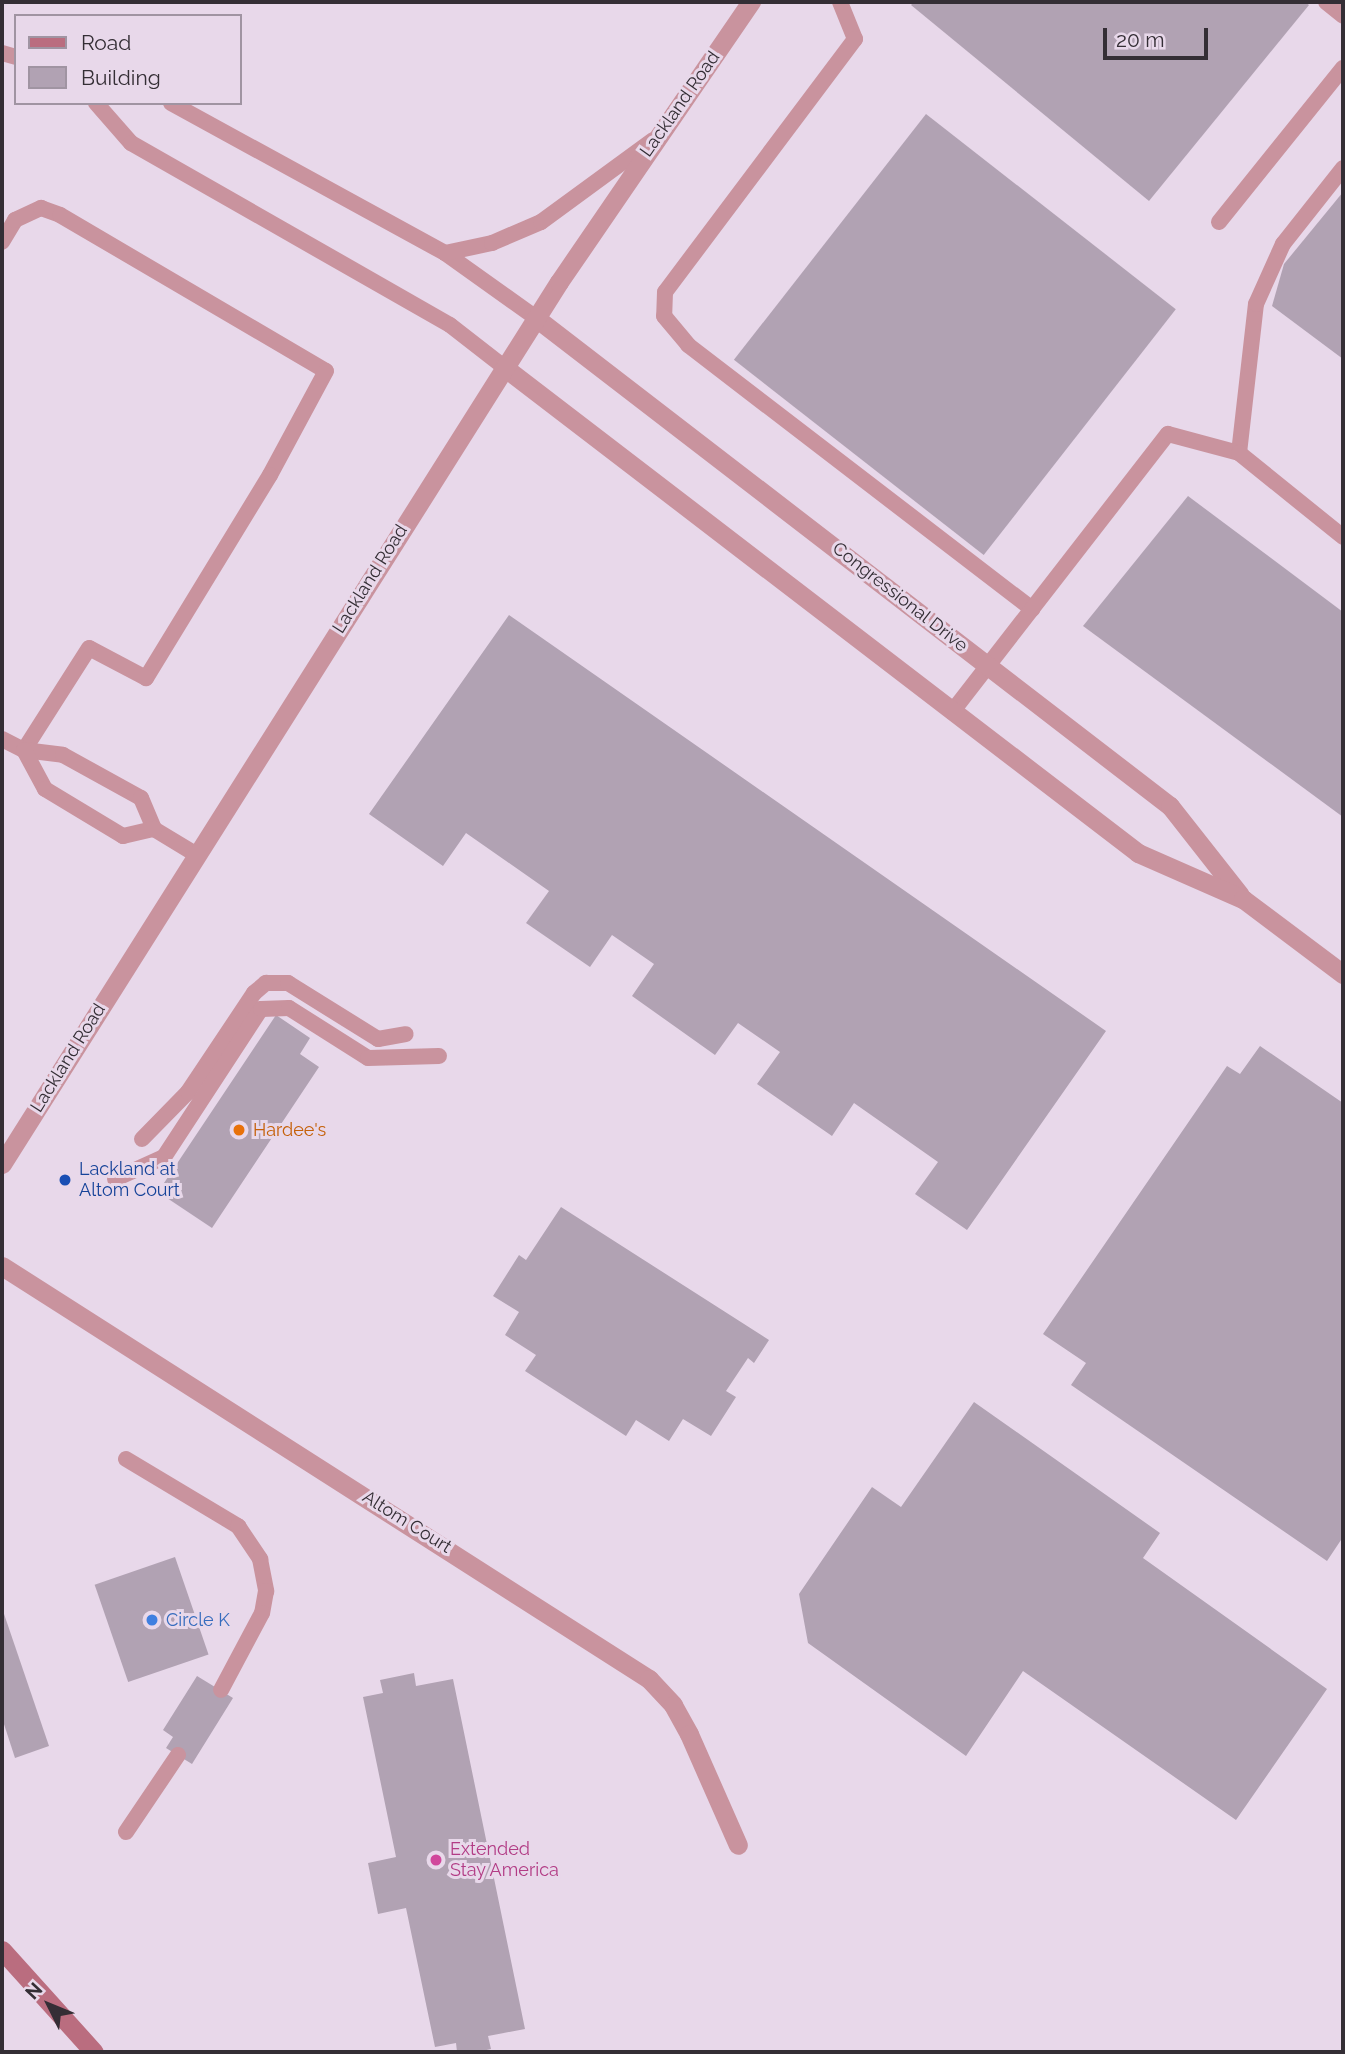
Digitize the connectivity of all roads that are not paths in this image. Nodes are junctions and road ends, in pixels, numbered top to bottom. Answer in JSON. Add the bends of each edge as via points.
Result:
{"nodes":[{"id":1,"x":751,"y":2,"type":"edge"},
{"id":2,"x":840,"y":2,"type":"edge"},
{"id":3,"x":1326,"y":2,"type":"edge"},
{"id":4,"x":1343,"y":16,"type":"edge"},
{"id":5,"x":1343,"y":68,"type":"edge"},
{"id":6,"x":98,"y":105,"type":"edge"},
{"id":7,"x":175,"y":105,"type":"edge"},
{"id":8,"x":655,"y":139,"type":"junction"},
{"id":9,"x":1343,"y":168,"type":"edge"},
{"id":10,"x":1219,"y":222,"type":"dead end"},
{"id":11,"x":2,"y":242,"type":"edge"},
{"id":12,"x":445,"y":253,"type":"junction"},
{"id":13,"x":536,"y":318,"type":"junction"},
{"id":14,"x":504,"y":367,"type":"junction"},
{"id":15,"x":1239,"y":453,"type":"junction"},
{"id":16,"x":1343,"y":537,"type":"edge"},
{"id":17,"x":1032,"y":609,"type":"junction"},
{"id":18,"x":988,"y":664,"type":"junction"},
{"id":19,"x":952,"y":712,"type":"junction"},
{"id":20,"x":2,"y":739,"type":"edge"},
{"id":21,"x":24,"y":750,"type":"junction"},
{"id":22,"x":154,"y":829,"type":"junction"},
{"id":23,"x":197,"y":855,"type":"junction"},
{"id":24,"x":1243,"y":899,"type":"junction"},
{"id":25,"x":1343,"y":974,"type":"edge"},
{"id":26,"x":406,"y":1034,"type":"dead end"},
{"id":27,"x":439,"y":1056,"type":"dead end"},
{"id":28,"x":142,"y":1139,"type":"dead end"},
{"id":29,"x":2,"y":1164,"type":"edge"},
{"id":30,"x":115,"y":1179,"type":"dead end"},
{"id":31,"x":2,"y":1266,"type":"edge"},
{"id":32,"x":126,"y":1459,"type":"dead end"},
{"id":33,"x":221,"y":1690,"type":"dead end"},
{"id":34,"x":178,"y":1755,"type":"dead end"},
{"id":35,"x":126,"y":1832,"type":"dead end"},
{"id":36,"x":738,"y":1845,"type":"dead end"},
{"id":37,"x":2,"y":1950,"type":"edge"},
{"id":38,"x":94,"y":2052,"type":"edge"}],
"edges":[{"from":1,"to":8,"type":"street","name":"Lackland Road"},
{"from":2,"to":17,"type":"lane","via":[[855,39],[665,292],[664,316],[688,345]]},
{"from":3,"to":4,"type":"lane"},
{"from":5,"to":10,"type":"lane"},
{"from":6,"to":14,"type":"lane","via":[[131,144],[450,326]]},
{"from":7,"to":12,"type":"lane"},
{"from":8,"to":12,"type":"lane","via":[[541,222],[492,243]]},
{"from":8,"to":13,"type":"street","name":"Lackland Road"},
{"from":9,"to":15,"type":"lane","via":[[1283,244],[1256,304]]},
{"from":11,"to":21,"type":"lane","via":[[15,220],[23,216],[41,208],[60,215],[326,372],[270,475],[146,678],[89,648]]},
{"from":12,"to":13,"type":"lane"},
{"from":13,"to":14,"type":"street","name":"Lackland Road"},
{"from":13,"to":18,"type":"street","name":"Congressional Drive"},
{"from":14,"to":19,"type":"street","name":"Congressional Drive"},
{"from":14,"to":23,"type":"street","name":"Lackland Road"},
{"from":15,"to":16,"type":"lane"},
{"from":15,"to":17,"type":"lane","via":[[1168,434]]},
{"from":17,"to":18,"type":"lane"},
{"from":18,"to":19,"type":"lane"},
{"from":18,"to":24,"type":"street","name":"Congressional Drive","via":[[1170,806]]},
{"from":19,"to":24,"type":"street","name":"Congressional Drive","via":[[1138,853]]},
{"from":20,"to":21,"type":"lane"},
{"from":21,"to":22,"type":"lane","via":[[63,755],[141,798]]},
{"from":21,"to":22,"type":"lane","via":[[45,789],[123,836]]},
{"from":22,"to":23,"type":"lane"},
{"from":23,"to":29,"type":"street","name":"Lackland Road"},
{"from":24,"to":25,"type":"street","name":"Congressional Drive"},
{"from":26,"to":28,"type":"lane","via":[[379,1039],[288,983],[266,983],[254,993],[188,1092]]},
{"from":27,"to":30,"type":"lane","via":[[368,1058],[289,1008],[261,1009],[164,1157]]},
{"from":31,"to":36,"type":"street","name":"Altom Court","via":[[649,1679],[673,1705],[689,1734]]},
{"from":32,"to":33,"type":"lane","via":[[238,1526],[260,1559],[266,1591],[262,1614]]},
{"from":34,"to":35,"type":"lane"},
{"from":37,"to":38,"type":"main road"}]}
